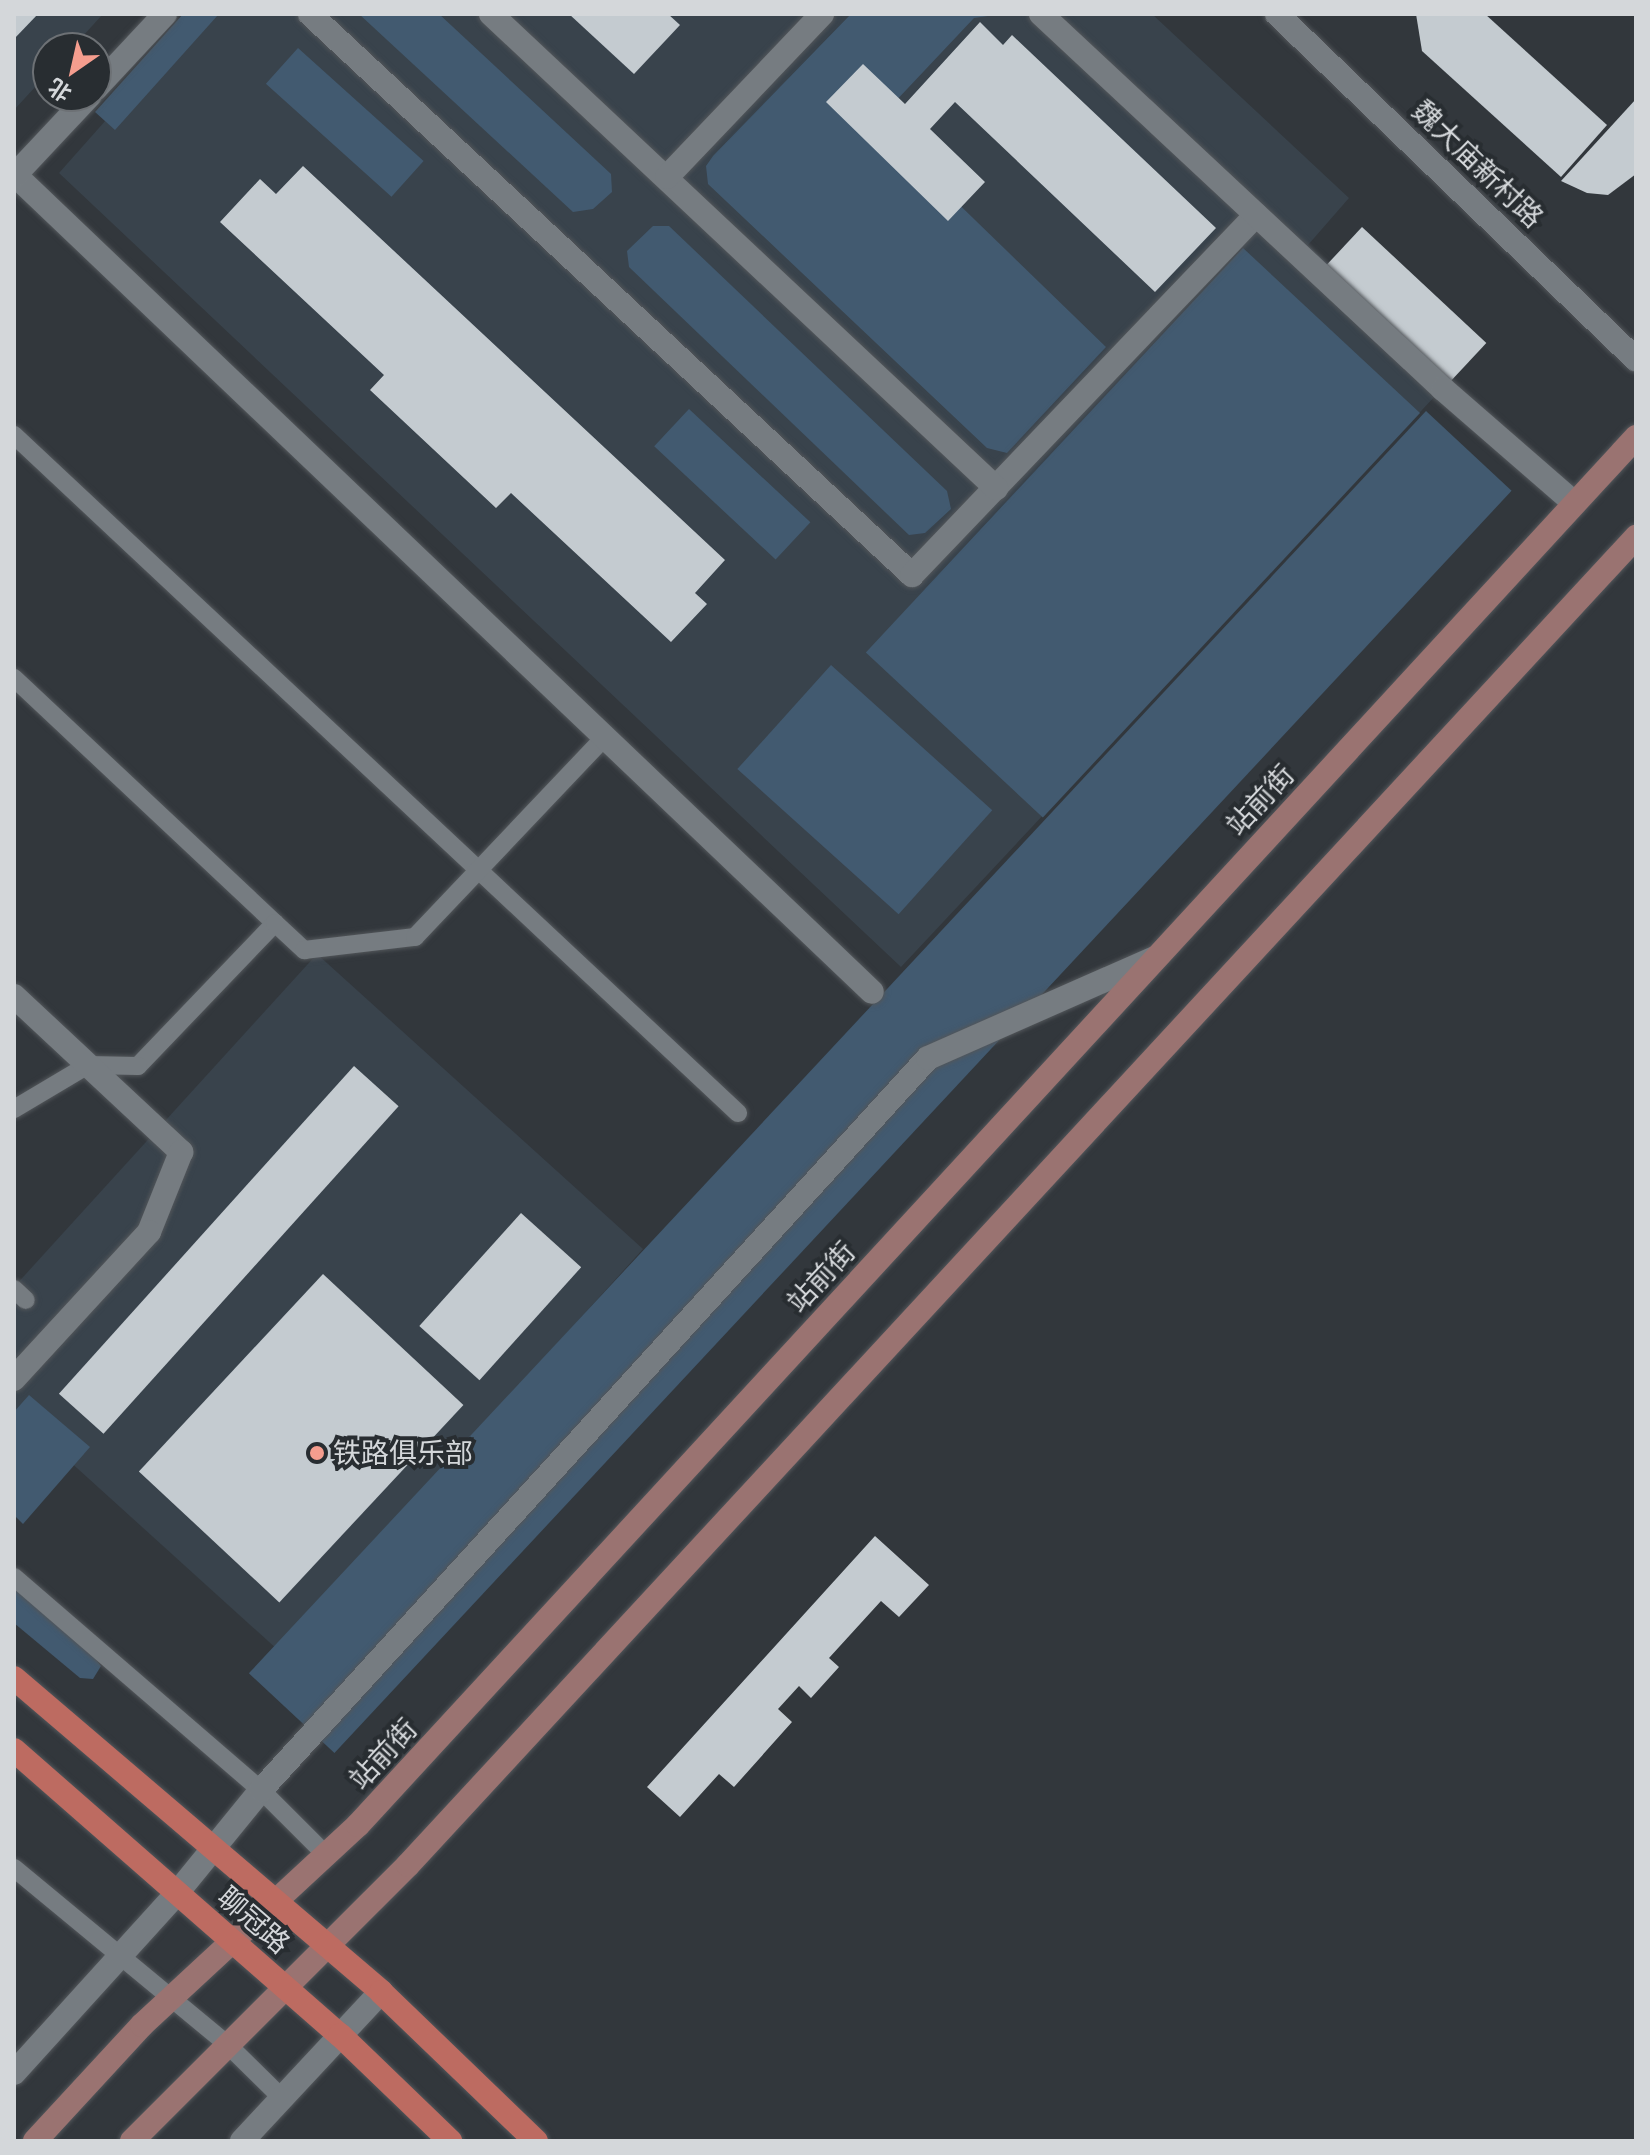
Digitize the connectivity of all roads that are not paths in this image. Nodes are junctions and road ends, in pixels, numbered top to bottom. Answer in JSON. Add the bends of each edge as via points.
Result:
{"nodes":[{"id":1,"x":165,"y":14,"type":"edge"},
{"id":2,"x":310,"y":14,"type":"edge"},
{"id":3,"x":491,"y":14,"type":"edge"},
{"id":4,"x":822,"y":14,"type":"edge"},
{"id":5,"x":1041,"y":14,"type":"edge"},
{"id":6,"x":1277,"y":14,"type":"edge"},
{"id":7,"x":112,"y":71,"type":"edge"},
{"id":8,"x":74,"y":112,"type":"edge"},
{"id":9,"x":14,"y":175,"type":"edge"},
{"id":10,"x":667,"y":177,"type":"junction"},
{"id":11,"x":1256,"y":215,"type":"junction"},
{"id":12,"x":1636,"y":359,"type":"edge"},
{"id":13,"x":14,"y":435,"type":"edge"},
{"id":14,"x":1636,"y":437,"type":"edge"},
{"id":15,"x":996,"y":488,"type":"junction"},
{"id":16,"x":1574,"y":503,"type":"junction"},
{"id":17,"x":1636,"y":537,"type":"edge"},
{"id":18,"x":14,"y":678,"type":"edge"},
{"id":19,"x":605,"y":737,"type":"junction"},
{"id":20,"x":480,"y":869,"type":"junction"},
{"id":21,"x":275,"y":923,"type":"junction"},
{"id":22,"x":1155,"y":958,"type":"junction"},
{"id":23,"x":872,"y":992,"type":"dead end"},
{"id":24,"x":14,"y":996,"type":"edge"},
{"id":25,"x":88,"y":1065,"type":"junction"},
{"id":26,"x":14,"y":1109,"type":"edge"},
{"id":27,"x":738,"y":1113,"type":"dead end"},
{"id":28,"x":14,"y":1379,"type":"edge"},
{"id":29,"x":14,"y":1577,"type":"edge"},
{"id":30,"x":14,"y":1678,"type":"edge"},
{"id":31,"x":14,"y":1750,"type":"edge"},
{"id":32,"x":261,"y":1790,"type":"junction"},
{"id":33,"x":213,"y":1851,"type":"junction"},
{"id":34,"x":326,"y":1855,"type":"junction"},
{"id":35,"x":14,"y":1868,"type":"edge"},
{"id":36,"x":177,"y":1893,"type":"junction"},
{"id":37,"x":275,"y":1902,"type":"junction"},
{"id":38,"x":232,"y":1940,"type":"junction"},
{"id":39,"x":327,"y":1946,"type":"junction"},
{"id":40,"x":119,"y":1959,"type":"junction"},
{"id":41,"x":284,"y":1986,"type":"junction"},
{"id":42,"x":381,"y":1992,"type":"junction"},
{"id":43,"x":171,"y":1998,"type":"junction"},
{"id":44,"x":340,"y":2035,"type":"junction"},
{"id":45,"x":227,"y":2044,"type":"junction"},
{"id":46,"x":14,"y":2073,"type":"edge"},
{"id":47,"x":282,"y":2098,"type":"junction"},
{"id":48,"x":35,"y":2141,"type":"edge"},
{"id":49,"x":132,"y":2141,"type":"edge"},
{"id":50,"x":242,"y":2141,"type":"edge"},
{"id":51,"x":450,"y":2141,"type":"edge"},
{"id":52,"x":536,"y":2141,"type":"edge"}],
"edges":[{"from":1,"to":7,"type":"street"},
{"from":2,"to":15,"type":"street","via":[[912,575]]},
{"from":3,"to":10,"type":"street"},
{"from":4,"to":10,"type":"street"},
{"from":5,"to":11,"type":"street"},
{"from":6,"to":12,"type":"street","name":"魏大庙新村路"},
{"from":8,"to":9,"type":"street"},
{"from":9,"to":19,"type":"street"},
{"from":10,"to":15,"type":"street"},
{"from":11,"to":15,"type":"street"},
{"from":11,"to":16,"type":"street"},
{"from":13,"to":20,"type":"lane"},
{"from":14,"to":16,"type":"main road","name":"站前街"},
{"from":16,"to":22,"type":"main road","name":"站前街"},
{"from":17,"to":39,"type":"main road","via":[[408,1865]]},
{"from":18,"to":21,"type":"lane"},
{"from":19,"to":20,"type":"lane"},
{"from":19,"to":23,"type":"street"},
{"from":20,"to":21,"type":"lane","via":[[415,937],[304,950]]},
{"from":20,"to":27,"type":"lane"},
{"from":21,"to":25,"type":"lane","via":[[138,1066]]},
{"from":22,"to":32,"type":"street","via":[[928,1058]]},
{"from":22,"to":34,"type":"main road","name":"站前街"},
{"from":24,"to":25,"type":"street"},
{"from":25,"to":26,"type":"lane"},
{"from":25,"to":28,"type":"street","via":[[181,1152],[149,1232]]},
{"from":29,"to":32,"type":"lane"},
{"from":30,"to":33,"type":"main road"},
{"from":31,"to":36,"type":"main road","name":"聊冠路"},
{"from":32,"to":33,"type":"street"},
{"from":32,"to":34,"type":"lane"},
{"from":33,"to":36,"type":"street"},
{"from":33,"to":37,"type":"main road"},
{"from":34,"to":37,"type":"main road","name":"站前街"},
{"from":35,"to":40,"type":"lane"},
{"from":36,"to":38,"type":"main road","name":"聊冠路"},
{"from":36,"to":40,"type":"street"},
{"from":37,"to":38,"type":"main road","name":"站前街"},
{"from":37,"to":39,"type":"main road"},
{"from":38,"to":41,"type":"main road","name":"聊冠路"},
{"from":38,"to":43,"type":"main road","name":"站前街"},
{"from":39,"to":41,"type":"main road"},
{"from":39,"to":42,"type":"main road"},
{"from":40,"to":43,"type":"lane"},
{"from":40,"to":46,"type":"street"},
{"from":41,"to":44,"type":"main road","name":"聊冠路"},
{"from":41,"to":45,"type":"main road"},
{"from":42,"to":44,"type":"street"},
{"from":42,"to":52,"type":"main road"},
{"from":43,"to":45,"type":"lane"},
{"from":43,"to":48,"type":"main road","name":"站前街"},
{"from":44,"to":47,"type":"street"},
{"from":44,"to":51,"type":"main road","name":"聊冠路"},
{"from":45,"to":47,"type":"lane"},
{"from":45,"to":49,"type":"main road"},
{"from":47,"to":50,"type":"street"}]}
